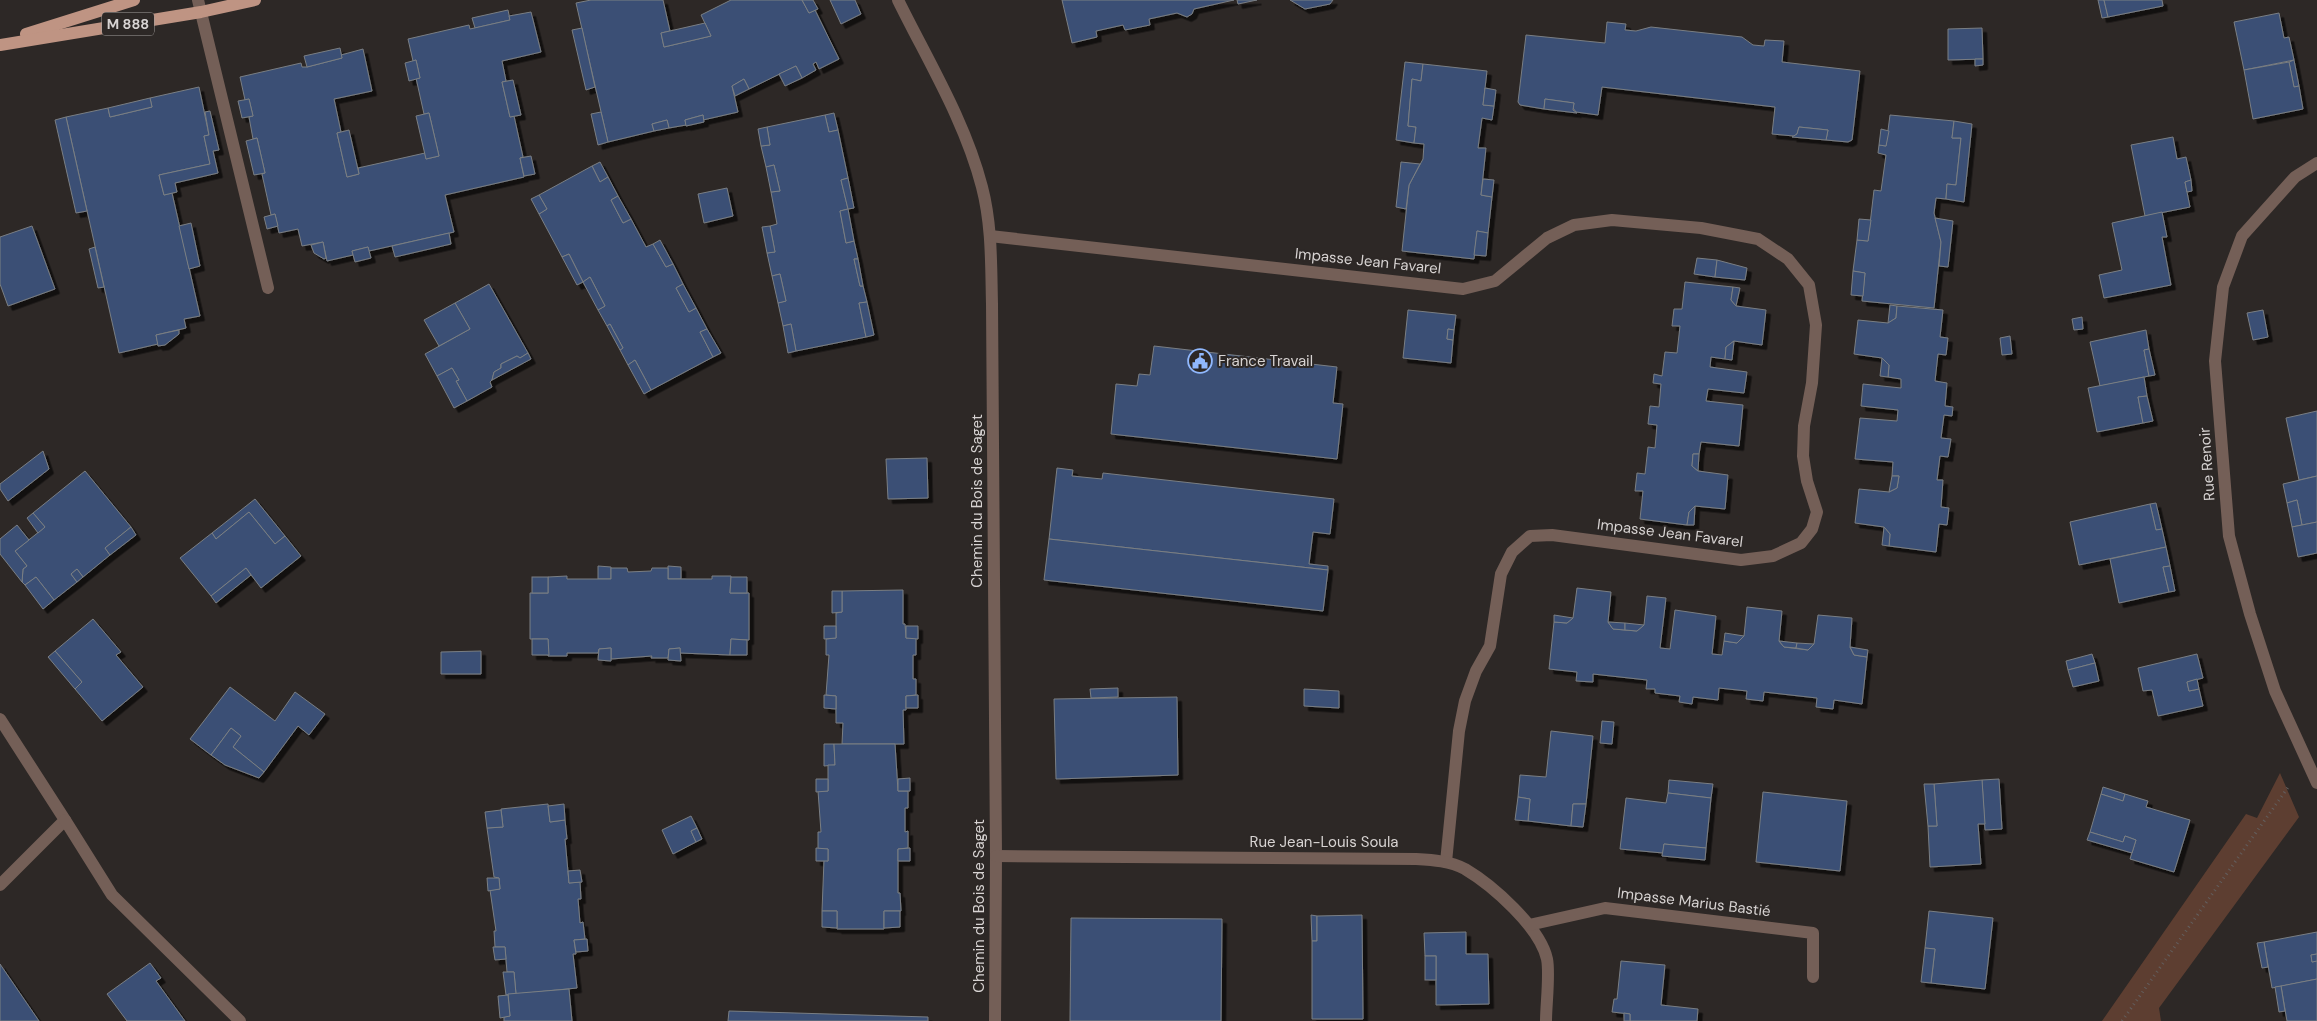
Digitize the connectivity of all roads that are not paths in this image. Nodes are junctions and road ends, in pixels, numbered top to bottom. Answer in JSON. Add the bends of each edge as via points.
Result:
{"nodes":[{"id":1,"x":134,"y":0,"type":"edge"},
{"id":2,"x":255,"y":0,"type":"edge"},
{"id":3,"x":898,"y":0,"type":"edge"},
{"id":4,"x":200,"y":6,"type":"edge"},
{"id":5,"x":0,"y":44,"type":"edge"},
{"id":6,"x":2317,"y":163,"type":"edge"},
{"id":7,"x":990,"y":236,"type":"junction"},
{"id":8,"x":268,"y":288,"type":"dead end"},
{"id":9,"x":0,"y":719,"type":"edge"},
{"id":10,"x":2317,"y":783,"type":"edge"},
{"id":11,"x":65,"y":820,"type":"junction"},
{"id":12,"x":996,"y":856,"type":"junction"},
{"id":13,"x":1446,"y":862,"type":"junction"},
{"id":14,"x":0,"y":885,"type":"edge"},
{"id":15,"x":1529,"y":925,"type":"junction"},
{"id":16,"x":1813,"y":977,"type":"dead end"},
{"id":17,"x":240,"y":1021,"type":"edge"},
{"id":18,"x":995,"y":1021,"type":"edge"},
{"id":19,"x":1546,"y":1021,"type":"edge"}],
"edges":[{"from":1,"to":5,"type":"main road","number":"M 888"},
{"from":2,"to":4,"type":"main road","number":"M 888"},
{"from":3,"to":7,"type":"street","name":"Chemin du Bois de Saget","via":[[969,144],[982,188]]},
{"from":4,"to":5,"type":"main road","number":"M 888"},
{"from":4,"to":8,"type":"street"},
{"from":6,"to":10,"type":"street","name":"Rue Renoir","via":[[2295,177],[2242,236],[2223,287],[2215,361],[2228,536],[2275,691]]},
{"from":7,"to":12,"type":"street","name":"Chemin du Bois de Saget"},
{"from":7,"to":13,"type":"street","name":"Impasse Jean Favarel","via":[[1463,288],[1495,280],[1547,238],[1574,225],[1612,220],[1701,228],[1758,240],[1788,259],[1809,285],[1816,325],[1803,456],[1817,512],[1812,529],[1800,543],[1773,556],[1741,560],[1552,535],[1530,536],[1512,552],[1501,574],[1490,646],[1464,701],[1458,731]]},
{"from":9,"to":11,"type":"street"},
{"from":11,"to":14,"type":"street"},
{"from":11,"to":17,"type":"street","via":[[112,895]]},
{"from":12,"to":13,"type":"street","name":"Rue Jean-Louis Soula","via":[[1406,858]]},
{"from":12,"to":18,"type":"street","name":"Chemin du Bois de Saget"},
{"from":13,"to":15,"type":"street","name":"Rue Jean-Louis Soula","via":[[1464,869],[1511,905]]},
{"from":15,"to":16,"type":"street","name":"Impasse Marius Bastié","via":[[1605,908],[1813,933]]},
{"from":15,"to":19,"type":"street","name":"Rue Jean-Louis Soula","via":[[1547,959]]}]}
